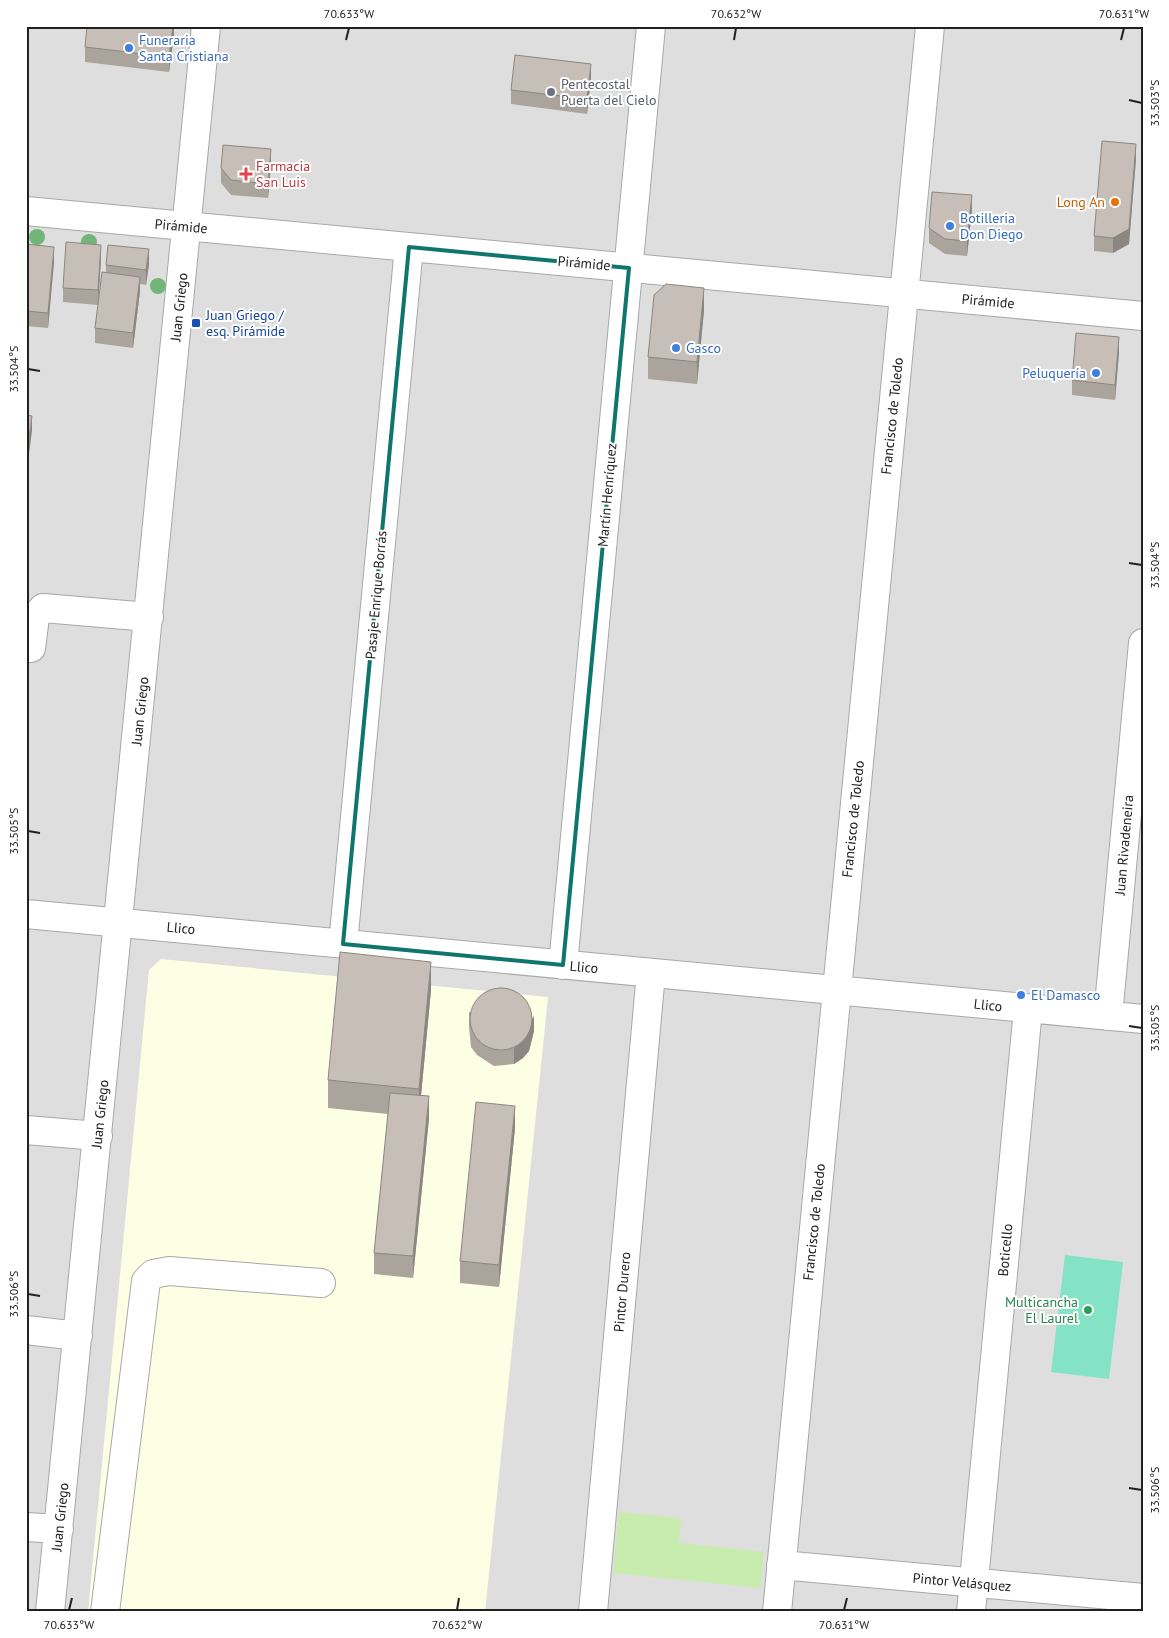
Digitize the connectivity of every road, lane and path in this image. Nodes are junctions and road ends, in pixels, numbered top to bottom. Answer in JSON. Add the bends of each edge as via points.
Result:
{"nodes":[{"id":1,"x":206,"y":26,"type":"edge"},
{"id":2,"x":651,"y":26,"type":"edge"},
{"id":3,"x":930,"y":26,"type":"edge"},
{"id":4,"x":26,"y":211,"type":"edge"},
{"id":5,"x":186,"y":226,"type":"junction"},
{"id":6,"x":409,"y":247,"type":"junction"},
{"id":7,"x":629,"y":268,"type":"junction"},
{"id":8,"x":904,"y":294,"type":"junction"},
{"id":9,"x":1143,"y":316,"type":"edge"},
{"id":10,"x":149,"y":617,"type":"junction"},
{"id":11,"x":1143,"y":644,"type":"edge"},
{"id":12,"x":31,"y":648,"type":"dead end"},
{"id":13,"x":26,"y":914,"type":"edge"},
{"id":14,"x":119,"y":922,"type":"junction"},
{"id":15,"x":343,"y":944,"type":"junction"},
{"id":16,"x":563,"y":965,"type":"junction"},
{"id":17,"x":651,"y":973,"type":"junction"},
{"id":18,"x":837,"y":990,"type":"junction"},
{"id":19,"x":1028,"y":1009,"type":"junction"},
{"id":20,"x":1108,"y":1016,"type":"junction"},
{"id":21,"x":1143,"y":1019,"type":"edge"},
{"id":22,"x":26,"y":1130,"type":"edge"},
{"id":23,"x":98,"y":1136,"type":"junction"},
{"id":24,"x":321,"y":1283,"type":"dead end"},
{"id":25,"x":26,"y":1330,"type":"edge"},
{"id":26,"x":78,"y":1336,"type":"junction"},
{"id":27,"x":26,"y":1527,"type":"edge"},
{"id":28,"x":59,"y":1529,"type":"junction"},
{"id":29,"x":781,"y":1565,"type":"junction"},
{"id":30,"x":974,"y":1583,"type":"junction"},
{"id":31,"x":1143,"y":1598,"type":"edge"},
{"id":32,"x":50,"y":1612,"type":"edge"},
{"id":33,"x":105,"y":1612,"type":"edge"},
{"id":34,"x":592,"y":1612,"type":"edge"},
{"id":35,"x":777,"y":1612,"type":"edge"},
{"id":36,"x":971,"y":1612,"type":"edge"}],
"edges":[{"from":1,"to":5,"type":"street","name":"Juan Griego"},
{"from":2,"to":7,"type":"street","name":"Martín Henríquez"},
{"from":3,"to":8,"type":"street","name":"Francisco de Toledo"},
{"from":4,"to":5,"type":"street","name":"Pirámide"},
{"from":5,"to":6,"type":"street","name":"Pirámide"},
{"from":5,"to":10,"type":"street","name":"Juan Griego"},
{"from":6,"to":7,"type":"street","name":"Pirámide"},
{"from":6,"to":15,"type":"street","name":"Pasaje Enrique Borrás"},
{"from":7,"to":8,"type":"street","name":"Pirámide"},
{"from":7,"to":16,"type":"street","name":"Martín Henríquez"},
{"from":8,"to":9,"type":"street","name":"Pirámide"},
{"from":8,"to":18,"type":"street","name":"Francisco de Toledo"},
{"from":10,"to":12,"type":"street","via":[[43,608],[35,617]]},
{"from":10,"to":14,"type":"street","name":"Juan Griego"},
{"from":11,"to":20,"type":"street","name":"Juan Rivadeneira"},
{"from":13,"to":14,"type":"street","name":"Llico"},
{"from":14,"to":15,"type":"street","name":"Llico"},
{"from":14,"to":23,"type":"street","name":"Juan Griego"},
{"from":15,"to":16,"type":"street","name":"Llico"},
{"from":16,"to":17,"type":"street","name":"Llico"},
{"from":17,"to":18,"type":"street","name":"Llico"},
{"from":17,"to":34,"type":"street","name":"Pintor Durero"},
{"from":18,"to":19,"type":"street","name":"Llico"},
{"from":18,"to":29,"type":"street","name":"Francisco de Toledo"},
{"from":19,"to":20,"type":"street","name":"Llico"},
{"from":19,"to":30,"type":"street","name":"Boticello"},
{"from":20,"to":21,"type":"street","name":"Llico"},
{"from":22,"to":23,"type":"street"},
{"from":23,"to":26,"type":"street","name":"Juan Griego"},
{"from":24,"to":33,"type":"street","via":[[169,1271],[153,1274],[146,1281]]},
{"from":25,"to":26,"type":"street"},
{"from":26,"to":28,"type":"street","name":"Juan Griego"},
{"from":27,"to":28,"type":"street"},
{"from":28,"to":32,"type":"street","name":"Juan Griego"},
{"from":29,"to":30,"type":"street","name":"Pintor Velásquez"},
{"from":29,"to":35,"type":"street","name":"Francisco de Toledo"},
{"from":30,"to":31,"type":"street","name":"Pintor Velásquez"},
{"from":30,"to":36,"type":"street","name":"Boticello"}]}
